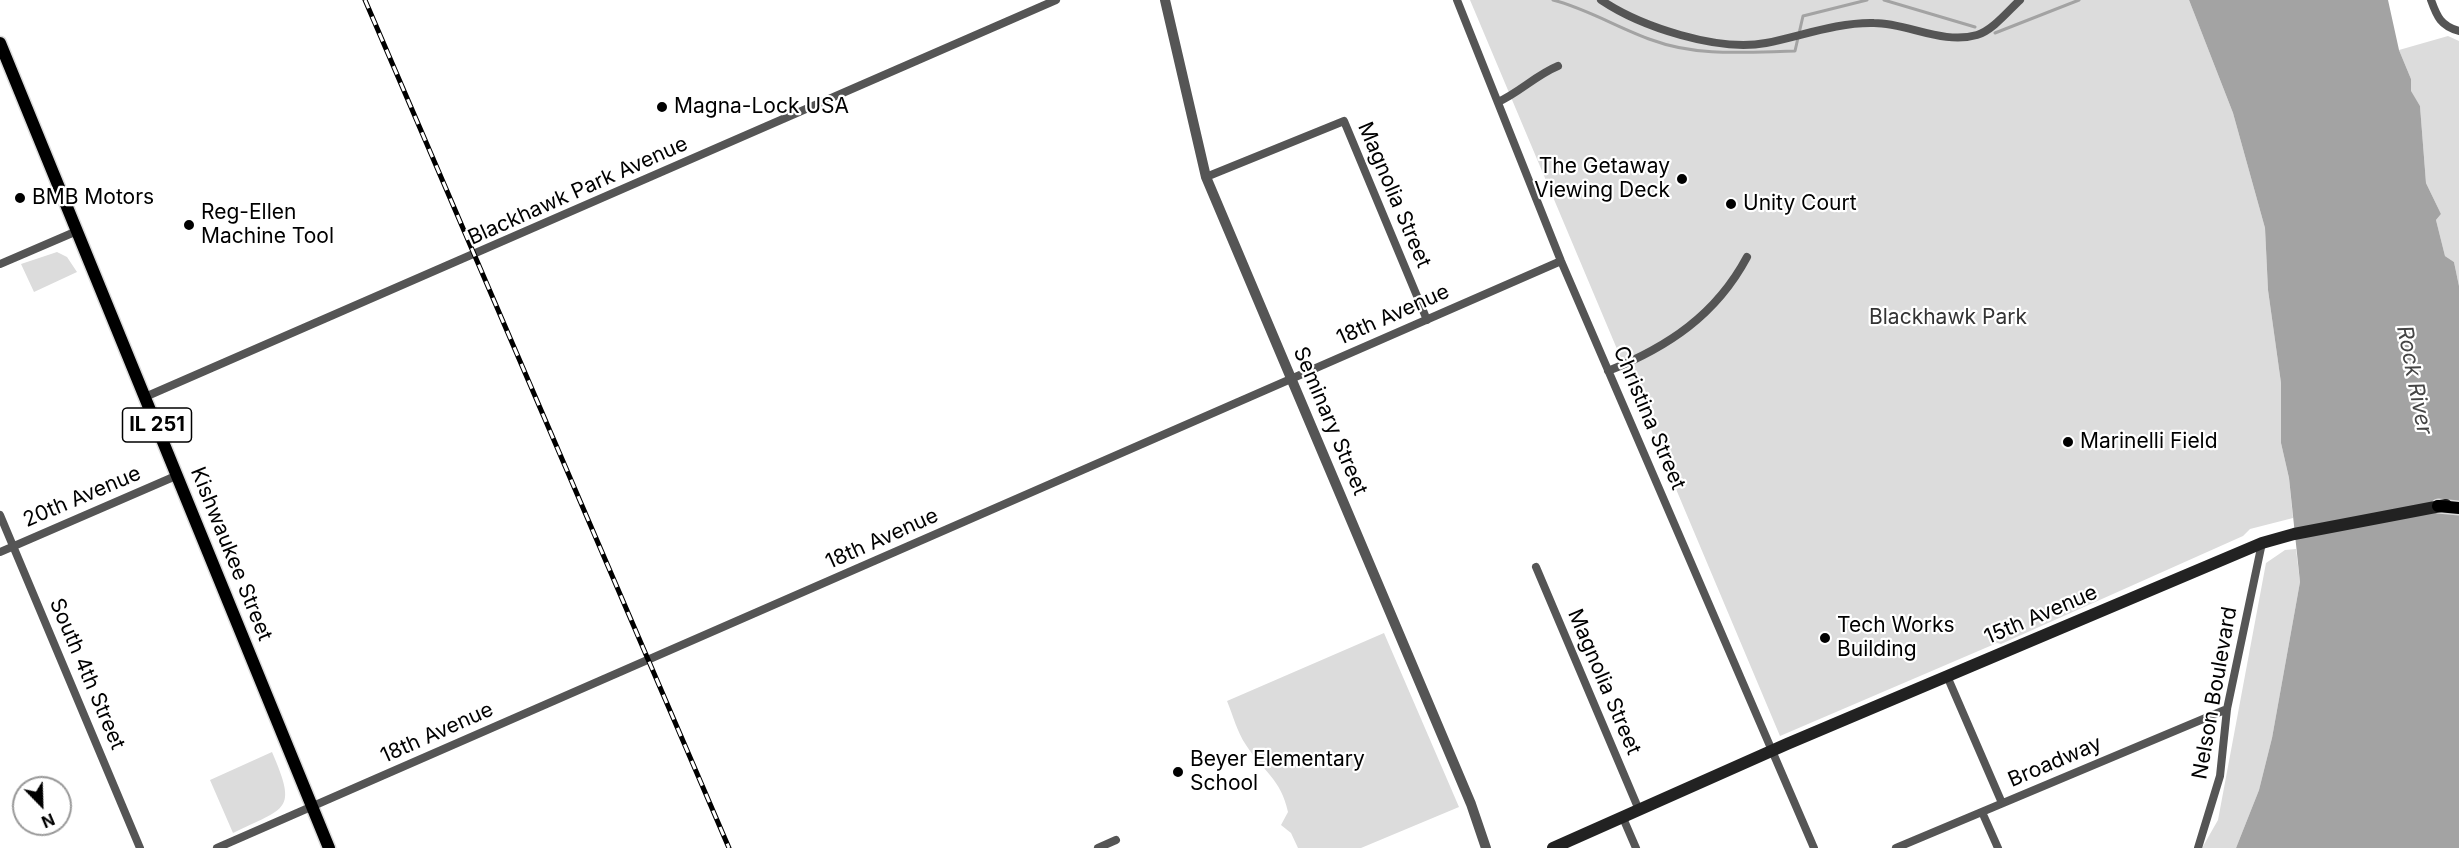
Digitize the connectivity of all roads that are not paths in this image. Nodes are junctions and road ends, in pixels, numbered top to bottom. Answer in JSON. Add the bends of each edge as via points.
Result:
{"nodes":[{"id":1,"x":1056,"y":0,"type":"edge"},
{"id":2,"x":1165,"y":0,"type":"edge"},
{"id":3,"x":1457,"y":0,"type":"edge"},
{"id":4,"x":1601,"y":0,"type":"edge"},
{"id":5,"x":2020,"y":0,"type":"edge"},
{"id":6,"x":2431,"y":0,"type":"edge"},
{"id":7,"x":2459,"y":31,"type":"edge"},
{"id":8,"x":0,"y":43,"type":"edge"},
{"id":9,"x":1558,"y":66,"type":"dead end"},
{"id":10,"x":1498,"y":102,"type":"junction"},
{"id":11,"x":1206,"y":177,"type":"junction"},
{"id":12,"x":77,"y":231,"type":"junction"},
{"id":13,"x":1747,"y":256,"type":"dead end"},
{"id":14,"x":1561,"y":261,"type":"junction"},
{"id":15,"x":0,"y":264,"type":"edge"},
{"id":16,"x":1427,"y":320,"type":"junction"},
{"id":17,"x":1608,"y":370,"type":"junction"},
{"id":18,"x":1291,"y":379,"type":"junction"},
{"id":19,"x":146,"y":397,"type":"junction"},
{"id":20,"x":178,"y":475,"type":"junction"},
{"id":21,"x":2459,"y":504,"type":"edge"},
{"id":22,"x":0,"y":515,"type":"edge"},
{"id":23,"x":2262,"y":543,"type":"junction"},
{"id":24,"x":14,"y":546,"type":"junction"},
{"id":25,"x":0,"y":552,"type":"edge"},
{"id":26,"x":1536,"y":567,"type":"dead end"},
{"id":27,"x":1947,"y":676,"type":"junction"},
{"id":28,"x":2227,"y":709,"type":"junction"},
{"id":29,"x":1774,"y":750,"type":"junction"},
{"id":30,"x":2002,"y":803,"type":"junction"},
{"id":31,"x":312,"y":808,"type":"junction"},
{"id":32,"x":1639,"y":810,"type":"junction"},
{"id":33,"x":1982,"y":812,"type":"junction"},
{"id":34,"x":1623,"y":818,"type":"junction"},
{"id":35,"x":1116,"y":840,"type":"dead end"},
{"id":36,"x":140,"y":848,"type":"edge"},
{"id":37,"x":217,"y":848,"type":"edge"},
{"id":38,"x":329,"y":848,"type":"edge"},
{"id":39,"x":1098,"y":848,"type":"edge"},
{"id":40,"x":1486,"y":848,"type":"edge"},
{"id":41,"x":1552,"y":848,"type":"edge"},
{"id":42,"x":1636,"y":848,"type":"edge"},
{"id":43,"x":1814,"y":848,"type":"edge"},
{"id":44,"x":1896,"y":848,"type":"edge"},
{"id":45,"x":1998,"y":848,"type":"edge"},
{"id":46,"x":2198,"y":848,"type":"edge"}],
"edges":[{"from":1,"to":19,"type":"street","name":"Blackhawk Park Avenue"},
{"from":2,"to":11,"type":"street","name":"Seminary Street"},
{"from":3,"to":10,"type":"street","name":"Christina Street"},
{"from":4,"to":5,"type":"street","via":[[1664,32],[1718,42],[1762,44],[1874,22],[1952,37],[1979,34]]},
{"from":6,"to":7,"type":"street","via":[[2444,26]]},
{"from":8,"to":12,"type":"main road","name":"Kishwaukee Street","number":"IL 251"},
{"from":9,"to":10,"type":"street"},
{"from":10,"to":14,"type":"street","name":"Christina Street"},
{"from":11,"to":16,"type":"street","name":"Magnolia Street","via":[[1344,121]]},
{"from":11,"to":18,"type":"street","name":"Seminary Street"},
{"from":12,"to":15,"type":"street"},
{"from":12,"to":19,"type":"main road","name":"Kishwaukee Street","number":"IL 251"},
{"from":13,"to":17,"type":"street","via":[[1733,283],[1666,345]]},
{"from":14,"to":16,"type":"street","name":"18th Avenue"},
{"from":14,"to":17,"type":"street","name":"Christina Street"},
{"from":16,"to":18,"type":"street","name":"18th Avenue"},
{"from":17,"to":29,"type":"street","name":"Christina Street"},
{"from":18,"to":31,"type":"street","name":"18th Avenue"},
{"from":18,"to":40,"type":"street","name":"Seminary Street","via":[[1471,804]]},
{"from":19,"to":20,"type":"main road","name":"Kishwaukee Street","number":"IL 251"},
{"from":20,"to":24,"type":"street","name":"20th Avenue"},
{"from":20,"to":31,"type":"main road","name":"Kishwaukee Street","number":"IL 251"},
{"from":21,"to":23,"type":"main road","name":"15th Avenue"},
{"from":22,"to":24,"type":"street","name":"South 4th Street"},
{"from":23,"to":27,"type":"main road","name":"15th Avenue"},
{"from":23,"to":28,"type":"street","name":"Nelson Boulevard"},
{"from":24,"to":25,"type":"street","name":"20th Avenue"},
{"from":24,"to":36,"type":"street","name":"South 4th Street"},
{"from":26,"to":32,"type":"street","name":"Magnolia Street"},
{"from":27,"to":29,"type":"main road","name":"15th Avenue"},
{"from":27,"to":30,"type":"street"},
{"from":28,"to":30,"type":"street","name":"Broadway"},
{"from":28,"to":46,"type":"street","name":"Nelson Boulevard","via":[[2220,776]]},
{"from":29,"to":32,"type":"main road","name":"15th Avenue"},
{"from":29,"to":43,"type":"street","name":"Christina Street"},
{"from":30,"to":33,"type":"street","name":"Broadway"},
{"from":31,"to":37,"type":"street","name":"18th Avenue"},
{"from":31,"to":38,"type":"main road","name":"Kishwaukee Street","number":"IL 251"},
{"from":32,"to":34,"type":"main road","name":"15th Avenue"},
{"from":33,"to":44,"type":"street","name":"Broadway"},
{"from":33,"to":45,"type":"street"},
{"from":34,"to":41,"type":"main road","name":"15th Avenue"},
{"from":34,"to":42,"type":"street"},
{"from":35,"to":39,"type":"street"}]}
